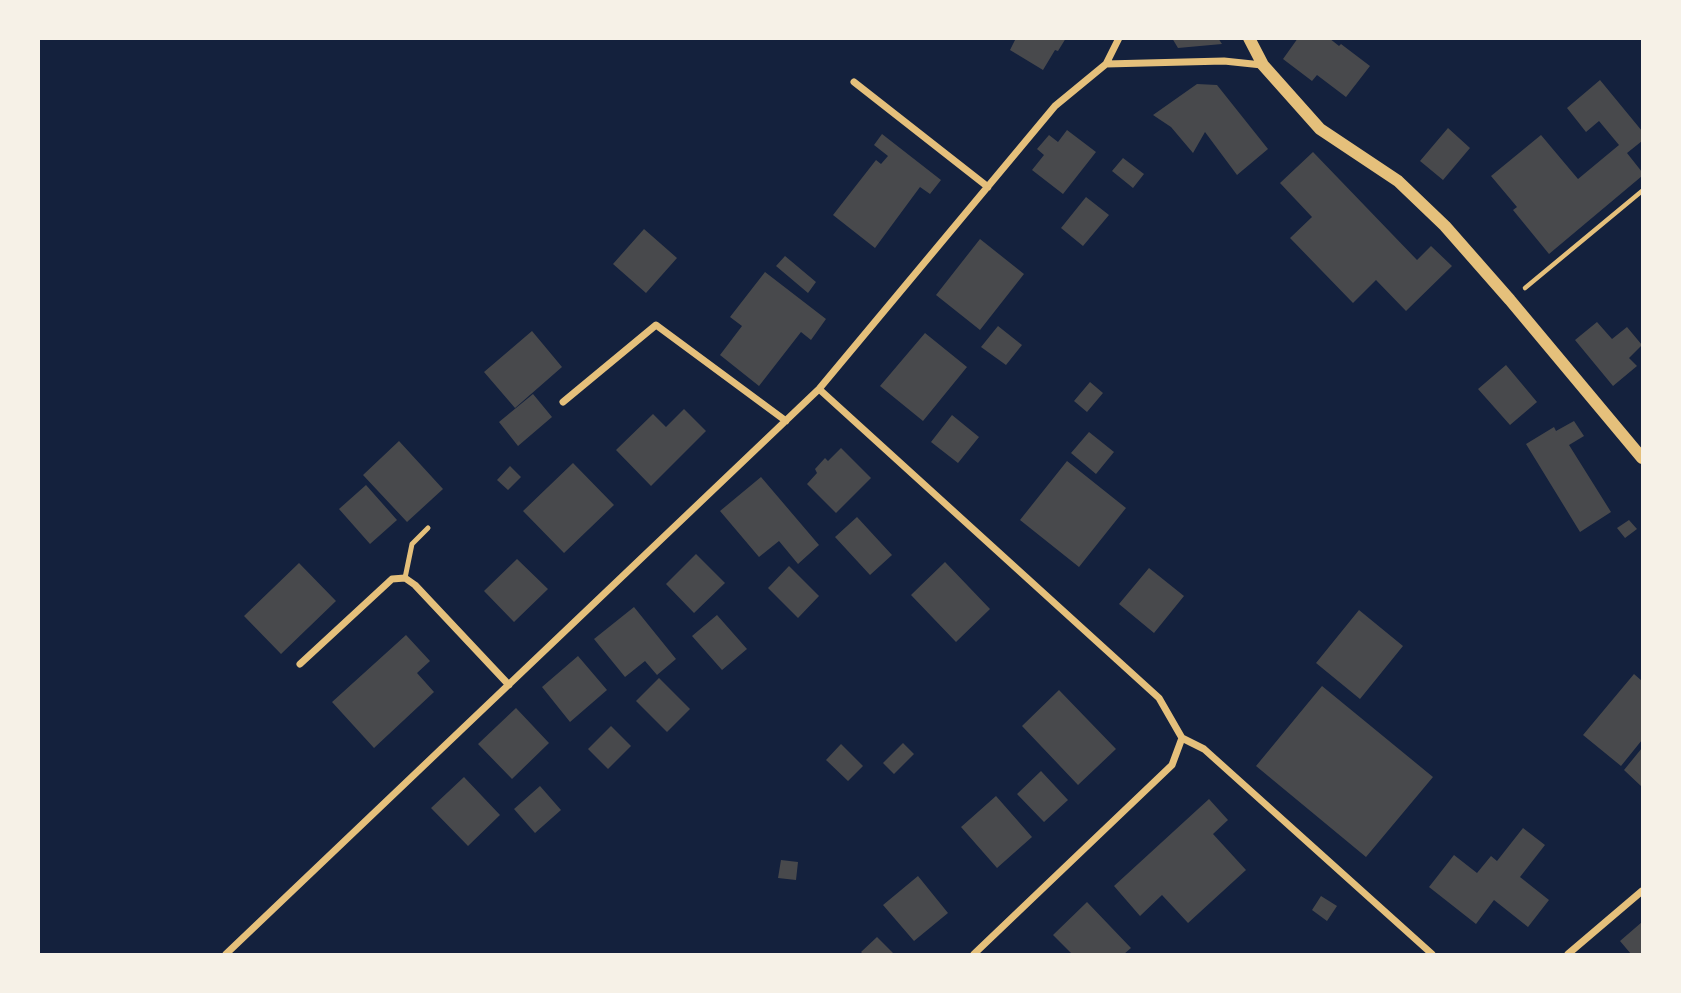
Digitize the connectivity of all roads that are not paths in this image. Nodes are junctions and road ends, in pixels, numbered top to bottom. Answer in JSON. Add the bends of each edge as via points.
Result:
{"nodes":[{"id":1,"x":1119,"y":38,"type":"edge"},
{"id":2,"x":1249,"y":38,"type":"edge"},
{"id":3,"x":1106,"y":64,"type":"junction"},
{"id":4,"x":1263,"y":65,"type":"junction"},
{"id":5,"x":854,"y":82,"type":"dead end"},
{"id":6,"x":988,"y":187,"type":"junction"},
{"id":7,"x":819,"y":388,"type":"junction"},
{"id":8,"x":563,"y":402,"type":"dead end"},
{"id":9,"x":786,"y":421,"type":"junction"},
{"id":10,"x":1643,"y":458,"type":"edge"},
{"id":11,"x":428,"y":528,"type":"dead end"},
{"id":12,"x":405,"y":578,"type":"junction"},
{"id":13,"x":300,"y":664,"type":"dead end"},
{"id":14,"x":509,"y":685,"type":"junction"},
{"id":15,"x":1182,"y":738,"type":"junction"},
{"id":16,"x":1643,"y":891,"type":"edge"},
{"id":17,"x":226,"y":954,"type":"edge"},
{"id":18,"x":974,"y":954,"type":"edge"},
{"id":19,"x":1432,"y":954,"type":"edge"},
{"id":20,"x":1568,"y":954,"type":"edge"}],
"edges":[{"from":1,"to":3,"type":"street"},
{"from":2,"to":4,"type":"street"},
{"from":3,"to":4,"type":"street","via":[[1224,61]]},
{"from":3,"to":6,"type":"street","via":[[1055,106]]},
{"from":4,"to":10,"type":"street","via":[[1320,129],[1407,190],[1445,226]]},
{"from":5,"to":6,"type":"street"},
{"from":6,"to":7,"type":"street"},
{"from":7,"to":9,"type":"street"},
{"from":7,"to":15,"type":"street","via":[[1159,698]]},
{"from":8,"to":9,"type":"street","via":[[656,325]]},
{"from":9,"to":14,"type":"street"},
{"from":11,"to":12,"type":"lane","via":[[412,544]]},
{"from":12,"to":13,"type":"street","via":[[392,579]]},
{"from":12,"to":14,"type":"street"},
{"from":14,"to":17,"type":"street"},
{"from":15,"to":18,"type":"street","via":[[1172,765]]},
{"from":15,"to":19,"type":"street","via":[[1204,749]]},
{"from":16,"to":20,"type":"street"}]}
